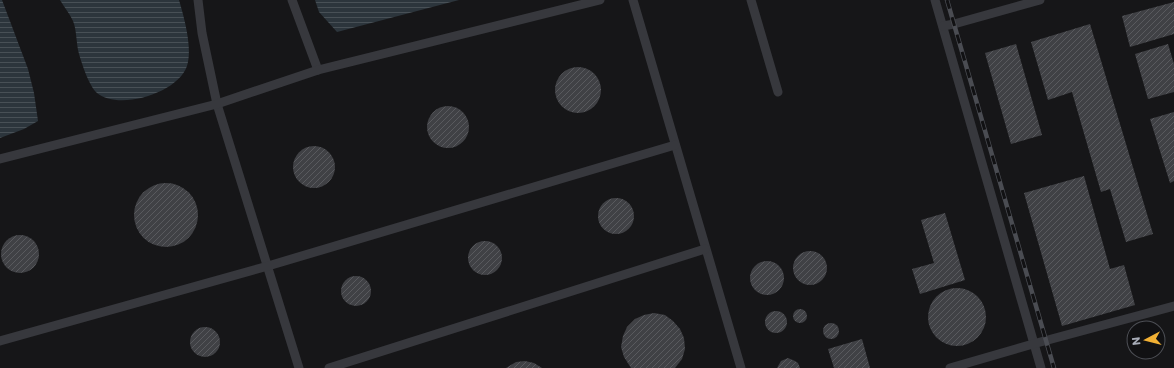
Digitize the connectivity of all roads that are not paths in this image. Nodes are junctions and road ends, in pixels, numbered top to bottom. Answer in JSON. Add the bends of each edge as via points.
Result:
{"nodes":[{"id":1,"x":198,"y":0,"type":"edge"},
{"id":2,"x":292,"y":0,"type":"edge"},
{"id":3,"x":600,"y":0,"type":"edge"},
{"id":4,"x":633,"y":0,"type":"edge"},
{"id":5,"x":750,"y":0,"type":"edge"},
{"id":6,"x":935,"y":0,"type":"edge"},
{"id":7,"x":1040,"y":0,"type":"edge"},
{"id":8,"x":943,"y":26,"type":"junction"},
{"id":9,"x":318,"y":70,"type":"junction"},
{"id":10,"x":778,"y":92,"type":"dead end"},
{"id":11,"x":217,"y":104,"type":"junction"},
{"id":12,"x":675,"y":145,"type":"junction"},
{"id":13,"x":0,"y":159,"type":"edge"},
{"id":14,"x":705,"y":249,"type":"junction"},
{"id":15,"x":268,"y":266,"type":"junction"},
{"id":16,"x":1174,"y":306,"type":"edge"},
{"id":17,"x":0,"y":341,"type":"edge"},
{"id":18,"x":1033,"y":344,"type":"junction"},
{"id":19,"x":300,"y":368,"type":"edge"},
{"id":20,"x":329,"y":368,"type":"edge"},
{"id":21,"x":741,"y":368,"type":"edge"},
{"id":22,"x":950,"y":368,"type":"edge"},
{"id":23,"x":1041,"y":368,"type":"edge"}],
"edges":[{"from":1,"to":11,"type":"lane"},
{"from":2,"to":9,"type":"lane"},
{"from":3,"to":9,"type":"lane"},
{"from":4,"to":12,"type":"lane"},
{"from":5,"to":10,"type":"lane"},
{"from":6,"to":8,"type":"lane"},
{"from":7,"to":8,"type":"lane"},
{"from":8,"to":18,"type":"lane"},
{"from":9,"to":11,"type":"lane"},
{"from":11,"to":13,"type":"lane"},
{"from":11,"to":15,"type":"lane"},
{"from":12,"to":14,"type":"lane"},
{"from":12,"to":15,"type":"lane"},
{"from":14,"to":20,"type":"lane"},
{"from":14,"to":21,"type":"lane"},
{"from":15,"to":17,"type":"lane"},
{"from":15,"to":19,"type":"lane"},
{"from":16,"to":18,"type":"lane"},
{"from":18,"to":22,"type":"lane"},
{"from":18,"to":23,"type":"lane"}]}
